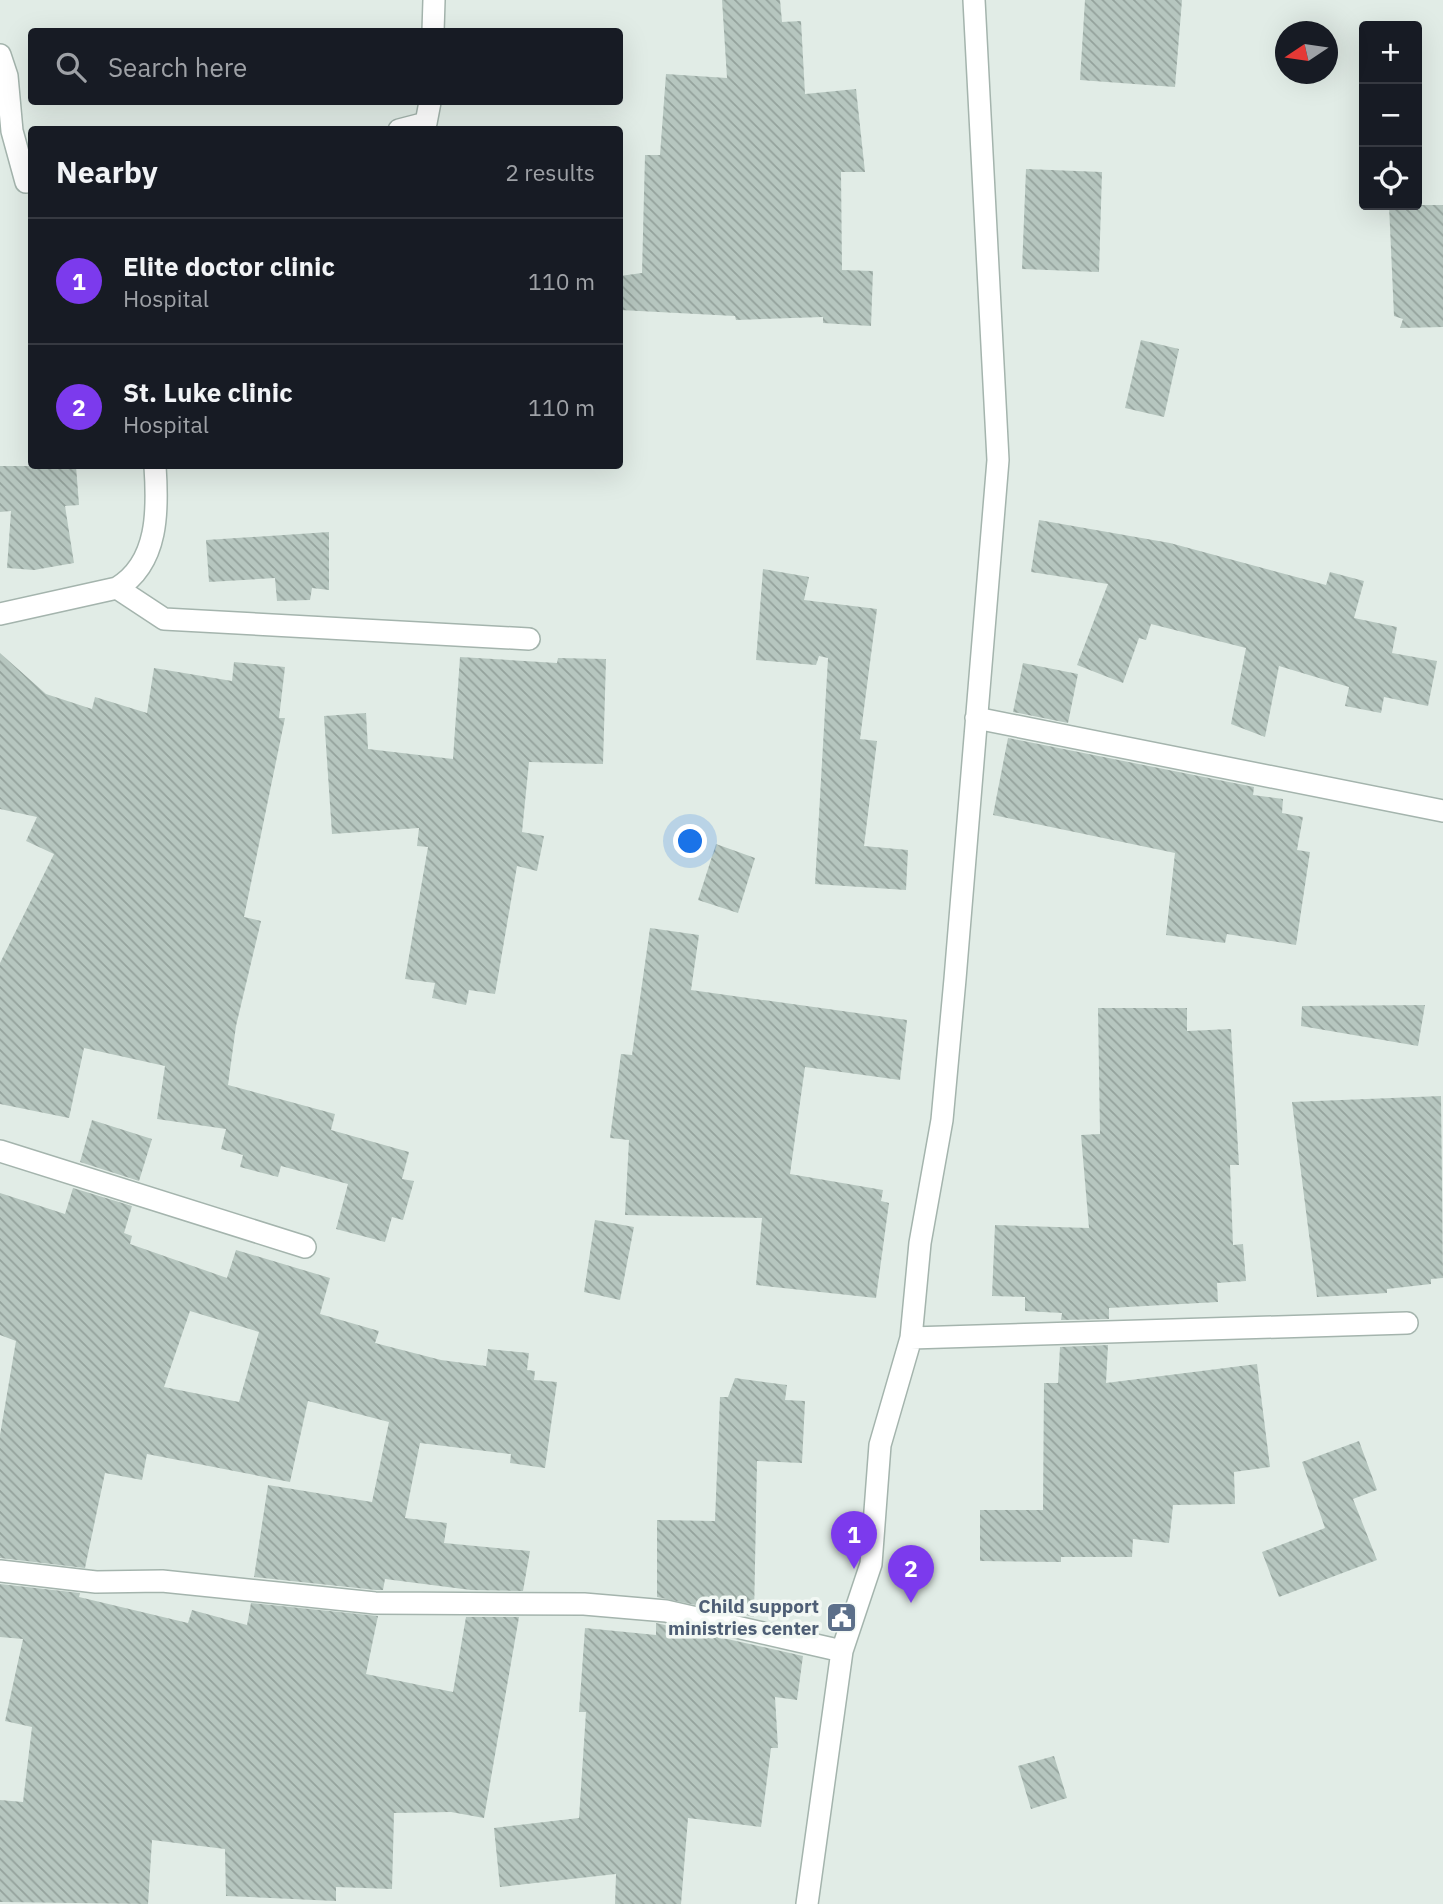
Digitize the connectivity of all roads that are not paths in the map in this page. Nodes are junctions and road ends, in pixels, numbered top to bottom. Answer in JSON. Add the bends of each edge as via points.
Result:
{"nodes":[{"id":1,"x":434,"y":0,"type":"edge"},
{"id":2,"x":974,"y":0,"type":"edge"},
{"id":3,"x":433,"y":28,"type":"edge"},
{"id":4,"x":0,"y":55,"type":"edge"},
{"id":5,"x":429,"y":105,"type":"edge"},
{"id":6,"x":414,"y":126,"type":"edge"},
{"id":7,"x":28,"y":181,"type":"edge"},
{"id":8,"x":155,"y":469,"type":"edge"},
{"id":9,"x":117,"y":588,"type":"junction"},
{"id":10,"x":0,"y":614,"type":"edge"},
{"id":11,"x":529,"y":639,"type":"dead end"},
{"id":12,"x":976,"y":718,"type":"junction"},
{"id":13,"x":1443,"y":811,"type":"edge"},
{"id":14,"x":0,"y":1151,"type":"edge"},
{"id":15,"x":304,"y":1247,"type":"dead end"},
{"id":16,"x":1407,"y":1323,"type":"dead end"},
{"id":17,"x":911,"y":1338,"type":"junction"},
{"id":18,"x":0,"y":1571,"type":"edge"},
{"id":19,"x":842,"y":1651,"type":"junction"},
{"id":20,"x":807,"y":1904,"type":"edge"}],
"edges":[{"from":1,"to":3,"type":"street"},
{"from":2,"to":12,"type":"street","via":[[998,460]]},
{"from":4,"to":7,"type":"street","via":[[7,76],[12,131]]},
{"from":5,"to":6,"type":"street","via":[[426,123]]},
{"from":8,"to":9,"type":"street","via":[[151,548],[128,581]]},
{"from":9,"to":10,"type":"street"},
{"from":9,"to":11,"type":"street","via":[[164,620]]},
{"from":12,"to":13,"type":"street"},
{"from":12,"to":17,"type":"street","via":[[942,1120],[920,1242]]},
{"from":14,"to":15,"type":"street"},
{"from":16,"to":17,"type":"street"},
{"from":17,"to":19,"type":"street","via":[[880,1445],[871,1564]]},
{"from":18,"to":19,"type":"street","via":[[96,1582],[174,1582],[375,1603],[584,1604],[666,1611]]},
{"from":19,"to":20,"type":"street"}]}
